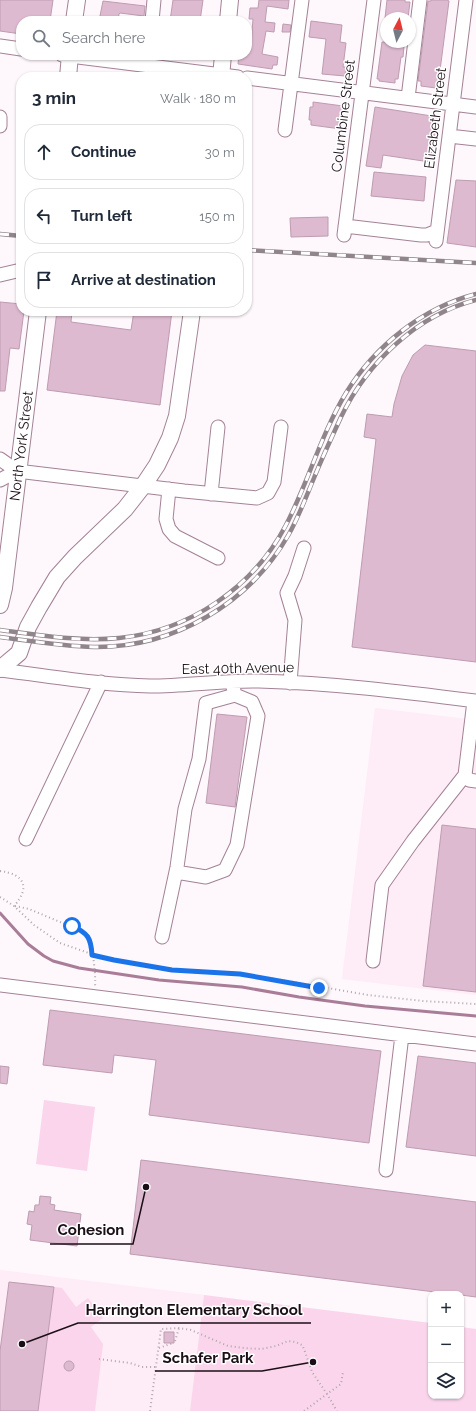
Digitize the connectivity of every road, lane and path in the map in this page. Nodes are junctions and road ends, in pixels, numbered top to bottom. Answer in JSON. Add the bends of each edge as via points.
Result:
{"nodes":[{"id":1,"x":77,"y":0,"type":"edge"},
{"id":2,"x":154,"y":0,"type":"edge"},
{"id":3,"x":230,"y":0,"type":"edge"},
{"id":4,"x":302,"y":0,"type":"edge"},
{"id":5,"x":374,"y":0,"type":"edge"},
{"id":6,"x":420,"y":0,"type":"edge"},
{"id":7,"x":466,"y":0,"type":"edge"},
{"id":8,"x":75,"y":16,"type":"edge"},
{"id":9,"x":152,"y":16,"type":"edge"},
{"id":10,"x":228,"y":16,"type":"edge"},
{"id":11,"x":0,"y":46,"type":"edge"},
{"id":12,"x":16,"y":48,"type":"edge"},
{"id":13,"x":68,"y":60,"type":"edge"},
{"id":14,"x":147,"y":60,"type":"edge"},
{"id":15,"x":223,"y":60,"type":"edge"},
{"id":16,"x":68,"y":72,"type":"edge"},
{"id":17,"x":202,"y":72,"type":"edge"},
{"id":18,"x":222,"y":72,"type":"edge"},
{"id":19,"x":252,"y":79,"type":"edge"},
{"id":20,"x":292,"y":84,"type":"junction"},
{"id":21,"x":362,"y":92,"type":"junction"},
{"id":22,"x":408,"y":98,"type":"junction"},
{"id":23,"x":453,"y":104,"type":"junction"},
{"id":24,"x":476,"y":107,"type":"edge"},
{"id":25,"x":0,"y":117,"type":"edge"},
{"id":26,"x":0,"y":126,"type":"edge"},
{"id":27,"x":285,"y":130,"type":"dead end"},
{"id":28,"x":449,"y":136,"type":"junction"},
{"id":29,"x":476,"y":139,"type":"edge"},
{"id":30,"x":437,"y":236,"type":"joint"},
{"id":31,"x":16,"y":271,"type":"edge"},
{"id":32,"x":0,"y":275,"type":"edge"},
{"id":33,"x":37,"y":316,"type":"edge"},
{"id":34,"x":191,"y":316,"type":"edge"},
{"id":35,"x":281,"y":426,"type":"dead end"},
{"id":36,"x":218,"y":427,"type":"dead end"},
{"id":37,"x":0,"y":459,"type":"edge"},
{"id":38,"x":17,"y":471,"type":"junction"},
{"id":39,"x":0,"y":480,"type":"edge"},
{"id":40,"x":143,"y":486,"type":"junction"},
{"id":41,"x":169,"y":489,"type":"junction"},
{"id":42,"x":211,"y":494,"type":"junction"},
{"id":43,"x":304,"y":548,"type":"dead end"},
{"id":44,"x":218,"y":558,"type":"dead end"},
{"id":45,"x":0,"y":606,"type":"edge"},
{"id":46,"x":0,"y":670,"type":"edge"},
{"id":47,"x":232,"y":681,"type":"junction"},
{"id":48,"x":100,"y":682,"type":"junction"},
{"id":49,"x":290,"y":682,"type":"junction"},
{"id":50,"x":235,"y":696,"type":"junction"},
{"id":51,"x":475,"y":701,"type":"edge"},
{"id":52,"x":470,"y":778,"type":"edge"},
{"id":53,"x":26,"y":839,"type":"dead end"},
{"id":54,"x":0,"y":872,"type":"edge"},
{"id":55,"x":176,"y":872,"type":"junction"},
{"id":56,"x":0,"y":897,"type":"edge"},
{"id":57,"x":14,"y":906,"type":"junction"},
{"id":58,"x":162,"y":937,"type":"dead end"},
{"id":59,"x":92,"y":955,"type":"junction"},
{"id":60,"x":373,"y":961,"type":"dead end"},
{"id":61,"x":0,"y":985,"type":"edge"},
{"id":62,"x":95,"y":987,"type":"dead end"},
{"id":63,"x":476,"y":1004,"type":"edge"},
{"id":64,"x":402,"y":1035,"type":"junction"},
{"id":65,"x":476,"y":1044,"type":"edge"},
{"id":66,"x":386,"y":1170,"type":"dead end"},
{"id":67,"x":179,"y":1328,"type":"junction"},
{"id":68,"x":175,"y":1341,"type":"dead end"},
{"id":69,"x":173,"y":1344,"type":"dead end"},
{"id":70,"x":159,"y":1348,"type":"junction"},
{"id":71,"x":99,"y":1359,"type":"dead end"},
{"id":72,"x":156,"y":1367,"type":"junction"},
{"id":73,"x":343,"y":1372,"type":"dead end"},
{"id":74,"x":327,"y":1394,"type":"junction"},
{"id":75,"x":150,"y":1411,"type":"edge"},
{"id":76,"x":304,"y":1411,"type":"edge"},
{"id":77,"x":338,"y":1411,"type":"edge"}],
"edges":[{"from":1,"to":8,"type":"main road"},
{"from":2,"to":9,"type":"street"},
{"from":3,"to":10,"type":"main road"},
{"from":4,"to":20,"type":"street"},
{"from":5,"to":21,"type":"street","name":"Columbine Street"},
{"from":6,"to":22,"type":"street"},
{"from":7,"to":23,"type":"street","name":"Elizabeth Street"},
{"from":11,"to":12,"type":"street"},
{"from":13,"to":16,"type":"main road"},
{"from":14,"to":17,"type":"street"},
{"from":15,"to":18,"type":"main road"},
{"from":19,"to":20,"type":"street"},
{"from":20,"to":21,"type":"street"},
{"from":20,"to":27,"type":"street"},
{"from":21,"to":22,"type":"street"},
{"from":21,"to":30,"type":"street","name":"Columbine Street","via":[[345,231]]},
{"from":22,"to":23,"type":"street"},
{"from":23,"to":24,"type":"street"},
{"from":23,"to":28,"type":"street","name":"Elizabeth Street"},
{"from":25,"to":26,"type":"street"},
{"from":28,"to":29,"type":"street"},
{"from":28,"to":30,"type":"street","name":"Elizabeth Street"},
{"from":31,"to":32,"type":"street"},
{"from":33,"to":38,"type":"main road","name":"North York Street"},
{"from":34,"to":40,"type":"main road","via":[[175,424],[162,454]]},
{"from":35,"to":42,"type":"street","via":[[274,482],[268,493],[257,498]]},
{"from":36,"to":42,"type":"street"},
{"from":37,"to":38,"type":"street"},
{"from":38,"to":39,"type":"street"},
{"from":38,"to":40,"type":"street"},
{"from":38,"to":45,"type":"main road","name":"North York Street"},
{"from":40,"to":41,"type":"street"},
{"from":40,"to":46,"type":"main road","via":[[125,509],[57,577],[28,627],[19,653]]},
{"from":41,"to":42,"type":"street"},
{"from":41,"to":44,"type":"street","via":[[166,519],[169,529],[175,536]]},
{"from":43,"to":49,"type":"street","via":[[287,593],[295,620]]},
{"from":46,"to":48,"type":"street","name":"East 40th Avenue"},
{"from":47,"to":48,"type":"street","name":"East 40th Avenue","via":[[150,686]]},
{"from":47,"to":49,"type":"street","name":"East 40th Avenue"},
{"from":47,"to":50,"type":"street"},
{"from":48,"to":53,"type":"street"},
{"from":49,"to":51,"type":"street","name":"East 40th Avenue"},
{"from":50,"to":55,"type":"street","via":[[206,704],[199,759],[185,809]]},
{"from":50,"to":55,"type":"street","via":[[252,702],[258,716],[237,845],[225,870],[206,877]]},
{"from":51,"to":52,"type":"street"},
{"from":52,"to":60,"type":"street","via":[[413,842],[382,885]]},
{"from":54,"to":57,"type":"path","via":[[16,875],[23,883],[22,896]]},
{"from":55,"to":58,"type":"street"},
{"from":56,"to":57,"type":"path"},
{"from":57,"to":59,"type":"path","via":[[34,925],[60,943]]},
{"from":57,"to":59,"type":"path","via":[[29,909],[84,932],[89,939]]},
{"from":59,"to":62,"type":"path"},
{"from":59,"to":63,"type":"path","via":[[172,970],[240,974],[368,995]]},
{"from":61,"to":64,"type":"street"},
{"from":64,"to":65,"type":"street"},
{"from":64,"to":66,"type":"street"},
{"from":67,"to":68,"type":"path"},
{"from":67,"to":70,"type":"path","via":[[161,1329]]},
{"from":67,"to":74,"type":"path","via":[[196,1331],[216,1342],[235,1348],[261,1348],[293,1341],[299,1343],[304,1349],[312,1372]]},
{"from":69,"to":70,"type":"path"},
{"from":70,"to":72,"type":"path"},
{"from":71,"to":72,"type":"path"},
{"from":72,"to":75,"type":"path"},
{"from":73,"to":74,"type":"path","via":[[341,1384]]},
{"from":74,"to":76,"type":"path"},
{"from":74,"to":77,"type":"path"}]}
